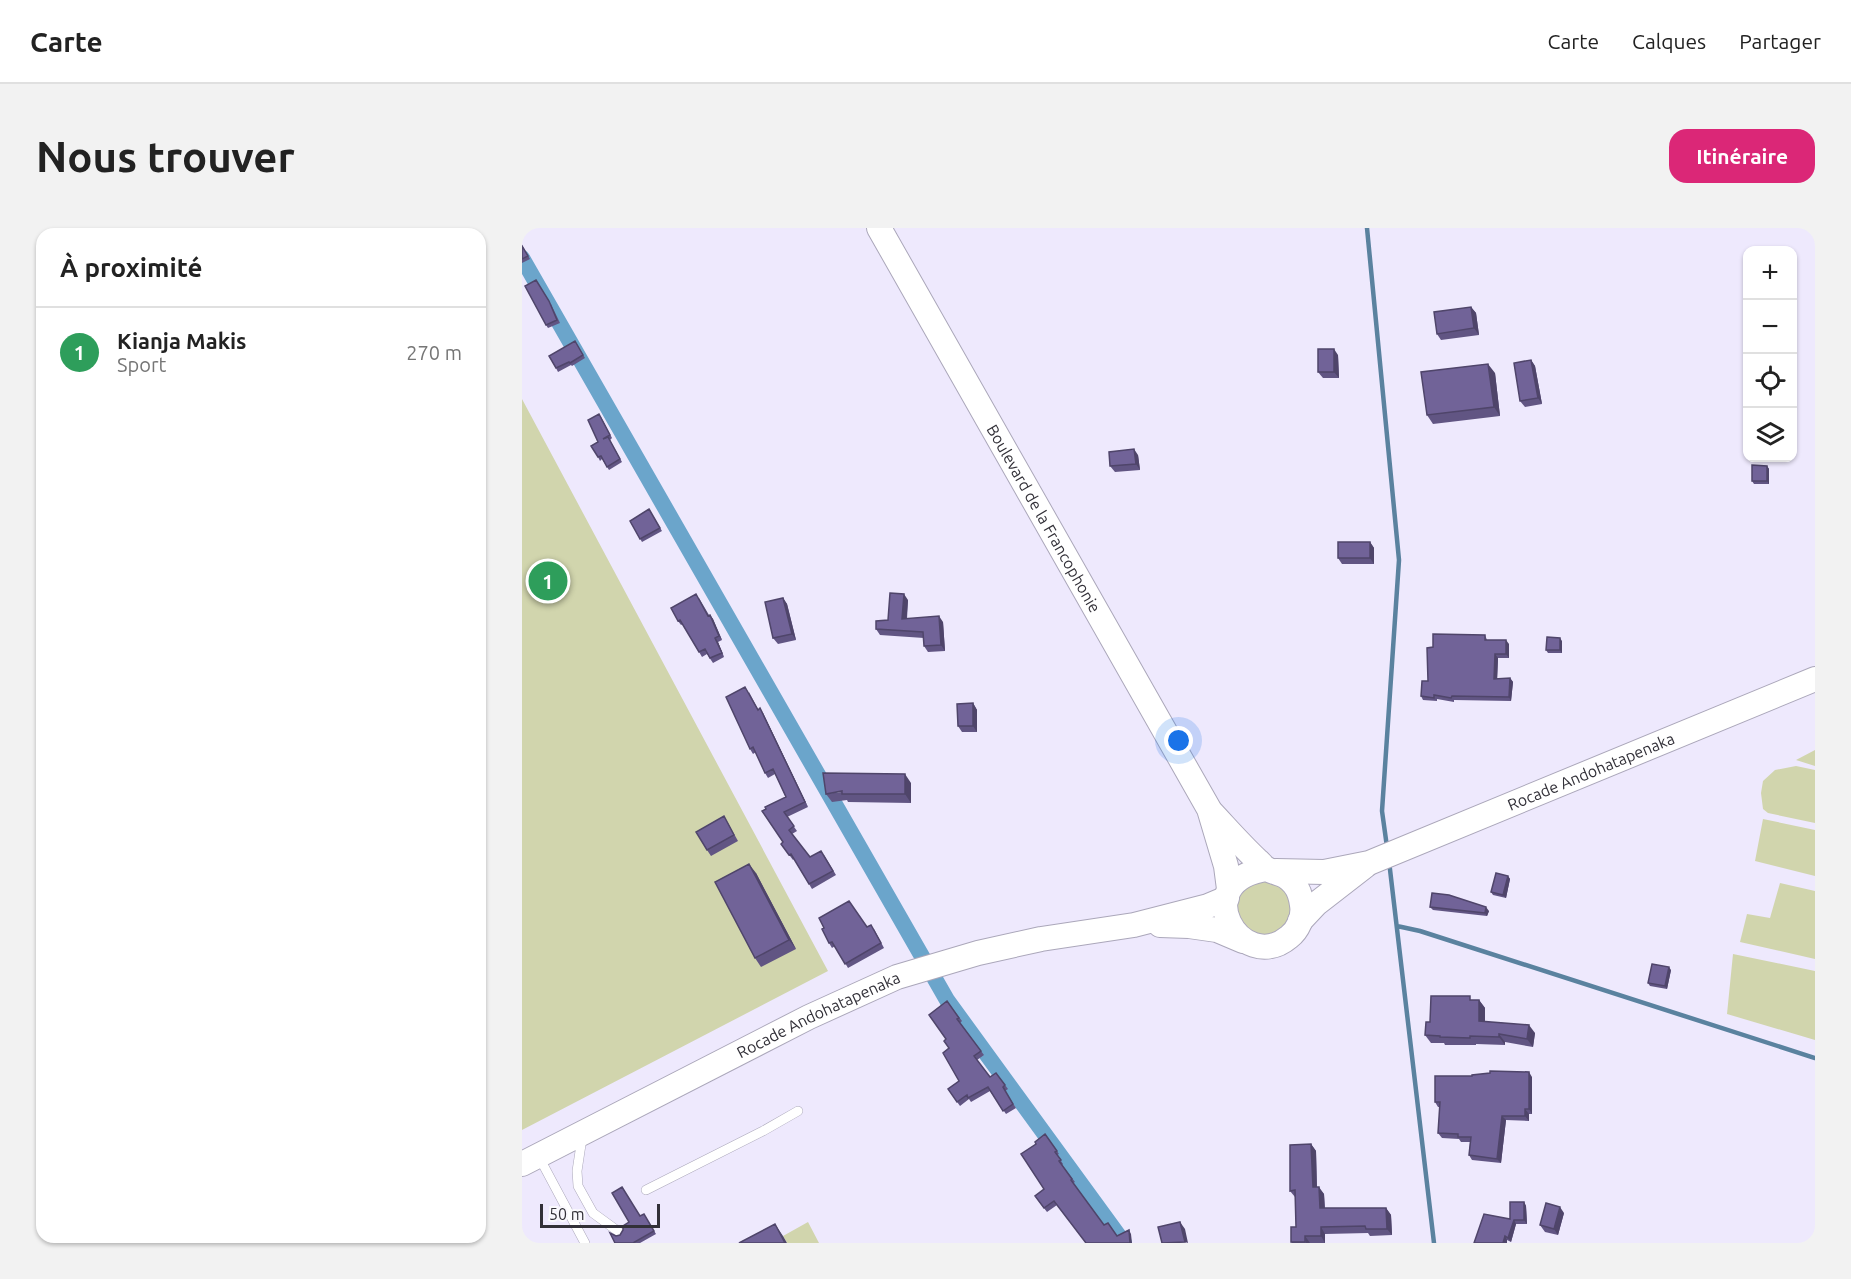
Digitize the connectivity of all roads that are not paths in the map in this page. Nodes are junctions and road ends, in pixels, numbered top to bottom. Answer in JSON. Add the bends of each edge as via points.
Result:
{"nodes":[{"id":1,"x":879,"y":228,"type":"edge"},
{"id":2,"x":1815,"y":679,"type":"edge"},
{"id":3,"x":1209,"y":809,"type":"junction"},
{"id":4,"x":1381,"y":858,"type":"junction"},
{"id":5,"x":1271,"y":870,"type":"junction"},
{"id":6,"x":1228,"y":893,"type":"junction"},
{"id":7,"x":1300,"y":921,"type":"junction"},
{"id":8,"x":1134,"y":925,"type":"junction"},
{"id":9,"x":1245,"y":941,"type":"junction"},
{"id":10,"x":798,"y":1111,"type":"dead end"},
{"id":11,"x":583,"y":1133,"type":"junction"},
{"id":12,"x":530,"y":1160,"type":"edge"},
{"id":13,"x":646,"y":1190,"type":"dead end"},
{"id":14,"x":619,"y":1232,"type":"edge"},
{"id":15,"x":585,"y":1243,"type":"edge"}],
"edges":[{"from":1,"to":3,"type":"main road","name":"Boulevard de la Francophonie"},
{"from":2,"to":4,"type":"main road","name":"Rocade Andohatapenaka"},
{"from":3,"to":5,"type":"main road"},
{"from":3,"to":6,"type":"main road","via":[[1226,866]]},
{"from":4,"to":5,"type":"main road","via":[[1324,873]]},
{"from":4,"to":7,"type":"main road","via":[[1316,904]]},
{"from":5,"to":6,"type":"main road","via":[[1251,871]]},
{"from":5,"to":7,"type":"main road","via":[[1296,886],[1303,909]]},
{"from":6,"to":8,"type":"main road","via":[[1208,906]]},
{"from":6,"to":9,"type":"main road","via":[[1228,922]]},
{"from":7,"to":9,"type":"main road","via":[[1287,939],[1277,944],[1255,945]]},
{"from":8,"to":9,"type":"main road","via":[[1217,930]]},
{"from":8,"to":11,"type":"main road","name":"Rocade Andohatapenaka","via":[[988,950],[897,977],[809,1017]]},
{"from":10,"to":13,"type":"lane"},
{"from":11,"to":12,"type":"main road","name":"Rocade Andohatapenaka"},
{"from":11,"to":14,"type":"lane","via":[[578,1186],[593,1213]]},
{"from":12,"to":15,"type":"lane"}]}
